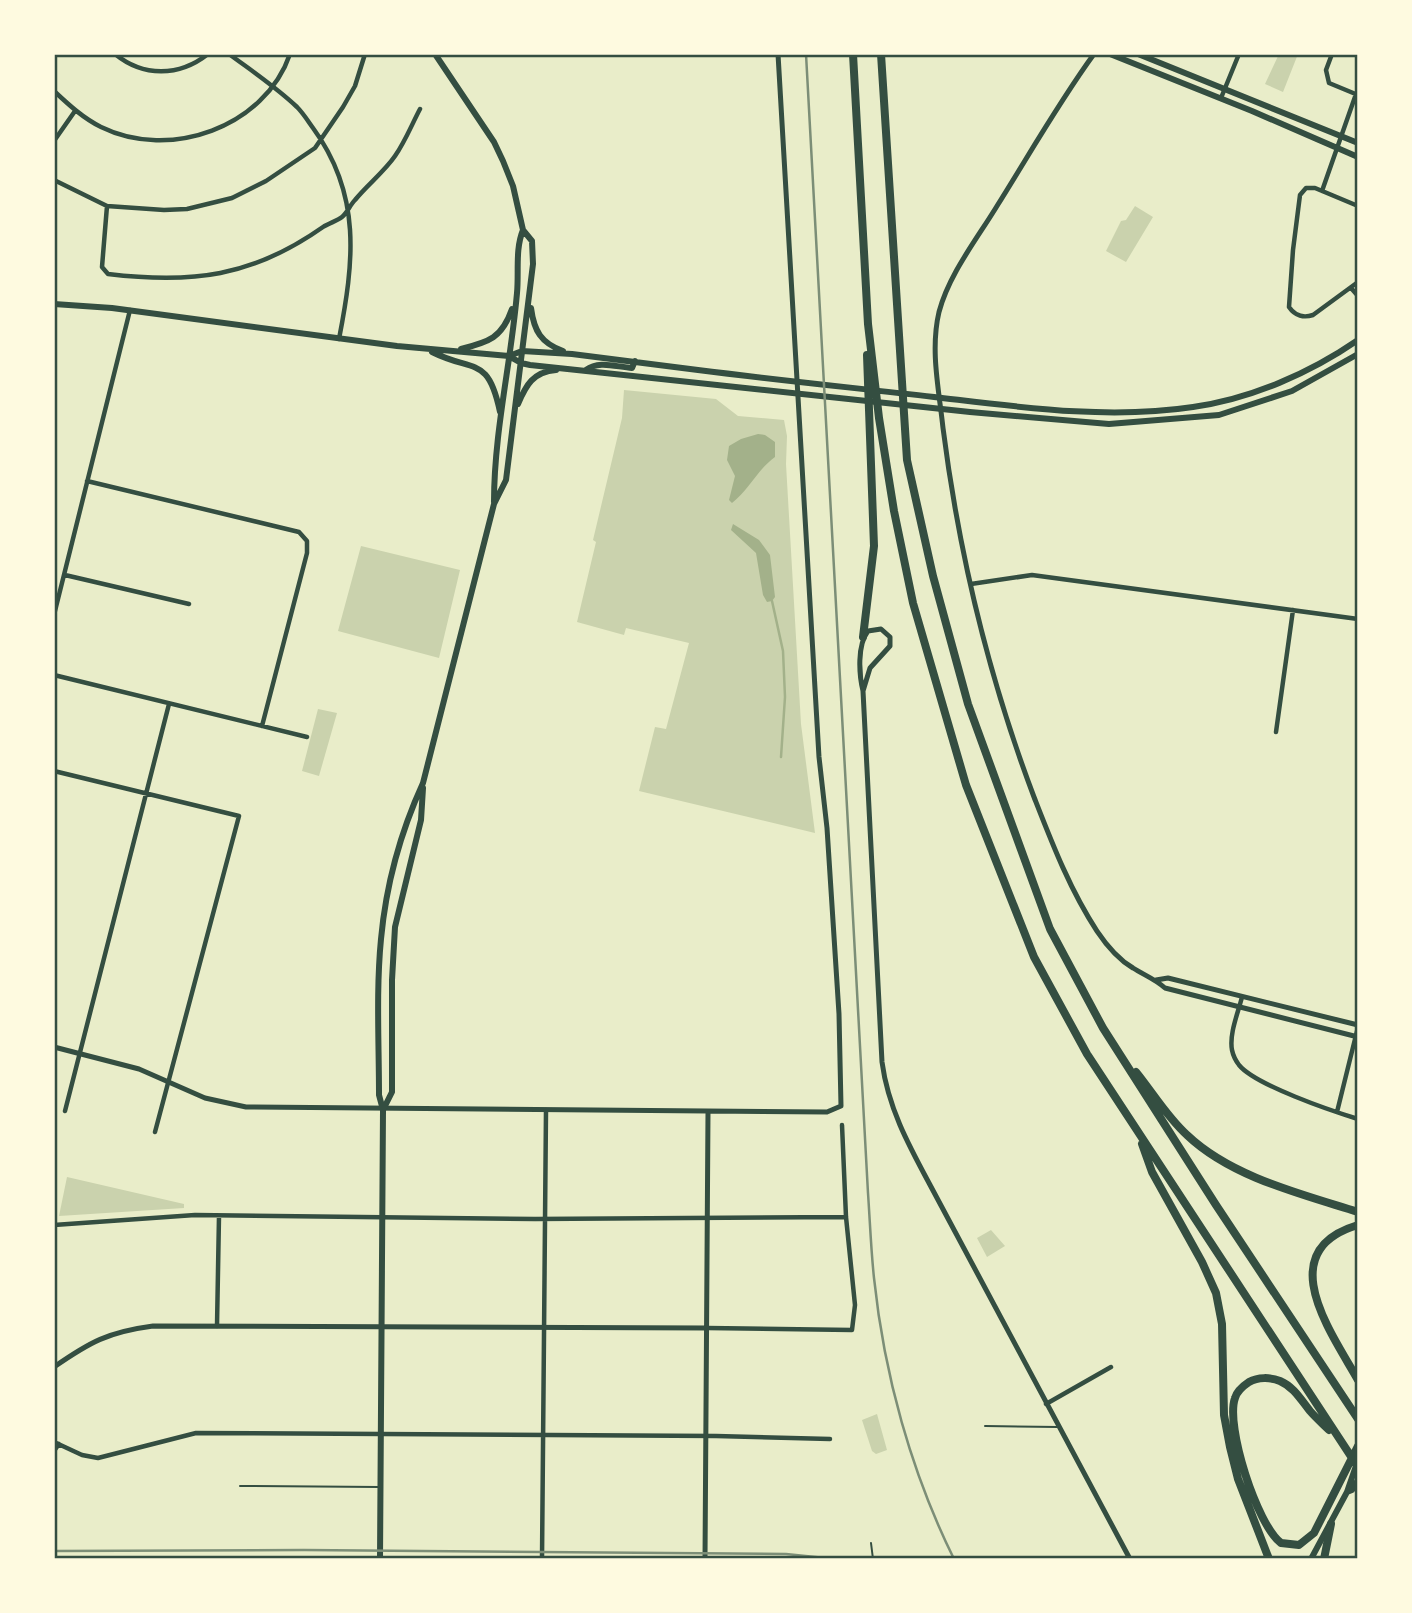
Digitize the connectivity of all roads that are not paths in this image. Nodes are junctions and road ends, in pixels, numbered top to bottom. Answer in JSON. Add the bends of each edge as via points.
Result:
{"nodes":[{"id":1,"x":115,"y":54,"type":"edge"},
{"id":2,"x":208,"y":54,"type":"edge"},
{"id":3,"x":229,"y":54,"type":"edge"},
{"id":4,"x":290,"y":54,"type":"edge"},
{"id":5,"x":365,"y":54,"type":"edge"},
{"id":6,"x":435,"y":54,"type":"edge"},
{"id":7,"x":778,"y":54,"type":"edge"},
{"id":8,"x":853,"y":54,"type":"edge"},
{"id":9,"x":881,"y":54,"type":"edge"},
{"id":10,"x":1094,"y":54,"type":"edge"},
{"id":11,"x":1110,"y":54,"type":"edge"},
{"id":12,"x":1138,"y":54,"type":"edge"},
{"id":13,"x":1239,"y":54,"type":"edge"},
{"id":14,"x":1332,"y":54,"type":"edge"},
{"id":15,"x":273,"y":86,"type":"junction"},
{"id":16,"x":1225,"y":88,"type":"junction"},
{"id":17,"x":54,"y":91,"type":"edge"},
{"id":18,"x":1357,"y":94,"type":"edge"},
{"id":19,"x":1221,"y":99,"type":"junction"},
{"id":20,"x":420,"y":109,"type":"dead end"},
{"id":21,"x":75,"y":111,"type":"junction"},
{"id":22,"x":1342,"y":136,"type":"junction"},
{"id":23,"x":321,"y":138,"type":"junction"},
{"id":24,"x":54,"y":141,"type":"edge"},
{"id":25,"x":1358,"y":143,"type":"edge"},
{"id":26,"x":1337,"y":149,"type":"junction"},
{"id":27,"x":1358,"y":158,"type":"edge"},
{"id":28,"x":54,"y":180,"type":"edge"},
{"id":29,"x":1322,"y":191,"type":"junction"},
{"id":30,"x":107,"y":206,"type":"junction"},
{"id":31,"x":349,"y":206,"type":"junction"},
{"id":32,"x":1358,"y":206,"type":"edge"},
{"id":33,"x":523,"y":230,"type":"junction"},
{"id":34,"x":1358,"y":282,"type":"edge"},
{"id":35,"x":1351,"y":288,"type":"junction"},
{"id":36,"x":517,"y":294,"type":"junction"},
{"id":37,"x":1358,"y":296,"type":"edge"},
{"id":38,"x":530,"y":298,"type":"junction"},
{"id":39,"x":54,"y":304,"type":"edge"},
{"id":40,"x":130,"y":310,"type":"junction"},
{"id":41,"x":868,"y":324,"type":"junction"},
{"id":42,"x":339,"y":338,"type":"junction"},
{"id":43,"x":1358,"y":340,"type":"edge"},
{"id":44,"x":427,"y":349,"type":"junction"},
{"id":45,"x":455,"y":351,"type":"junction"},
{"id":46,"x":522,"y":351,"type":"junction"},
{"id":47,"x":572,"y":354,"type":"junction"},
{"id":48,"x":1358,"y":354,"type":"edge"},
{"id":49,"x":509,"y":356,"type":"junction"},
{"id":50,"x":635,"y":361,"type":"junction"},
{"id":51,"x":521,"y":363,"type":"junction"},
{"id":52,"x":571,"y":369,"type":"junction"},
{"id":53,"x":586,"y":370,"type":"junction"},
{"id":54,"x":514,"y":412,"type":"junction"},
{"id":55,"x":502,"y":418,"type":"junction"},
{"id":56,"x":87,"y":481,"type":"junction"},
{"id":57,"x":494,"y":504,"type":"junction"},
{"id":58,"x":65,"y":575,"type":"junction"},
{"id":59,"x":971,"y":584,"type":"junction"},
{"id":60,"x":189,"y":604,"type":"dead end"},
{"id":61,"x":1293,"y":610,"type":"junction"},
{"id":62,"x":54,"y":615,"type":"edge"},
{"id":63,"x":1358,"y":619,"type":"edge"},
{"id":64,"x":863,"y":637,"type":"junction"},
{"id":65,"x":54,"y":675,"type":"edge"},
{"id":66,"x":863,"y":691,"type":"junction"},
{"id":67,"x":169,"y":704,"type":"junction"},
{"id":68,"x":262,"y":726,"type":"junction"},
{"id":69,"x":1276,"y":732,"type":"dead end"},
{"id":70,"x":307,"y":737,"type":"dead end"},
{"id":71,"x":54,"y":771,"type":"edge"},
{"id":72,"x":423,"y":783,"type":"junction"},
{"id":73,"x":146,"y":793,"type":"junction"},
{"id":74,"x":1156,"y":980,"type":"junction"},
{"id":75,"x":1242,"y":997,"type":"junction"},
{"id":76,"x":1239,"y":1007,"type":"junction"},
{"id":77,"x":1358,"y":1026,"type":"edge"},
{"id":78,"x":1103,"y":1028,"type":"junction"},
{"id":79,"x":1357,"y":1037,"type":"edge"},
{"id":80,"x":54,"y":1047,"type":"edge"},
{"id":81,"x":79,"y":1053,"type":"junction"},
{"id":82,"x":169,"y":1082,"type":"junction"},
{"id":83,"x":383,"y":1110,"type":"junction"},
{"id":84,"x":546,"y":1110,"type":"junction"},
{"id":85,"x":65,"y":1111,"type":"dead end"},
{"id":86,"x":708,"y":1112,"type":"junction"},
{"id":87,"x":1337,"y":1112,"type":"junction"},
{"id":88,"x":1358,"y":1119,"type":"edge"},
{"id":89,"x":842,"y":1125,"type":"dead end"},
{"id":90,"x":155,"y":1132,"type":"dead end"},
{"id":91,"x":1137,"y":1132,"type":"junction"},
{"id":92,"x":1358,"y":1212,"type":"edge"},
{"id":93,"x":219,"y":1216,"type":"junction"},
{"id":94,"x":382,"y":1217,"type":"junction"},
{"id":95,"x":846,"y":1217,"type":"junction"},
{"id":96,"x":544,"y":1219,"type":"junction"},
{"id":97,"x":708,"y":1219,"type":"junction"},
{"id":98,"x":54,"y":1225,"type":"edge"},
{"id":99,"x":1358,"y":1225,"type":"edge"},
{"id":100,"x":217,"y":1326,"type":"junction"},
{"id":101,"x":381,"y":1326,"type":"junction"},
{"id":102,"x":544,"y":1327,"type":"junction"},
{"id":103,"x":707,"y":1328,"type":"junction"},
{"id":104,"x":54,"y":1367,"type":"edge"},
{"id":105,"x":1111,"y":1367,"type":"dead end"},
{"id":106,"x":1358,"y":1380,"type":"edge"},
{"id":107,"x":1046,"y":1404,"type":"junction"},
{"id":108,"x":1358,"y":1419,"type":"edge"},
{"id":109,"x":985,"y":1426,"type":"dead end"},
{"id":110,"x":1058,"y":1427,"type":"junction"},
{"id":111,"x":381,"y":1434,"type":"junction"},
{"id":112,"x":543,"y":1435,"type":"junction"},
{"id":113,"x":706,"y":1436,"type":"junction"},
{"id":114,"x":830,"y":1439,"type":"dead end"},
{"id":115,"x":1339,"y":1439,"type":"junction"},
{"id":116,"x":56,"y":1443,"type":"edge"},
{"id":117,"x":1358,"y":1446,"type":"edge"},
{"id":118,"x":54,"y":1451,"type":"edge"},
{"id":119,"x":1358,"y":1464,"type":"edge"},
{"id":120,"x":1358,"y":1480,"type":"edge"},
{"id":121,"x":240,"y":1486,"type":"dead end"},
{"id":122,"x":380,"y":1487,"type":"junction"},
{"id":123,"x":1347,"y":1492,"type":"junction"},
{"id":124,"x":1331,"y":1524,"type":"junction"},
{"id":125,"x":871,"y":1542,"type":"dead end"},
{"id":126,"x":380,"y":1559,"type":"edge"},
{"id":127,"x":541,"y":1559,"type":"edge"},
{"id":128,"x":705,"y":1559,"type":"edge"},
{"id":129,"x":873,"y":1559,"type":"edge"},
{"id":130,"x":1130,"y":1559,"type":"edge"},
{"id":131,"x":1269,"y":1559,"type":"edge"},
{"id":132,"x":1311,"y":1559,"type":"edge"},
{"id":133,"x":1324,"y":1559,"type":"edge"}],
"edges":[{"from":1,"to":2,"type":"street","via":[[140,69],[157,72],[191,65]]},
{"from":3,"to":15,"type":"street"},
{"from":4,"to":15,"type":"street"},
{"from":5,"to":23,"type":"street","via":[[355,86]]},
{"from":6,"to":33,"type":"main road","via":[[494,142],[513,186]]},
{"from":7,"to":86,"type":"street","via":[[819,757],[839,1014],[841,1106],[827,1112]]},
{"from":8,"to":41,"type":"highway"},
{"from":9,"to":78,"type":"highway","via":[[907,460],[933,576],[968,704],[1050,929]]},
{"from":10,"to":59,"type":"street","via":[[952,280],[940,311],[935,358]]},
{"from":11,"to":19,"type":"main road"},
{"from":12,"to":16,"type":"main road"},
{"from":13,"to":16,"type":"street"},
{"from":14,"to":18,"type":"street","via":[[1326,70],[1329,83]]},
{"from":15,"to":21,"type":"street","via":[[269,94],[224,126],[163,141],[132,138],[102,128]]},
{"from":15,"to":23,"type":"street","via":[[299,108]]},
{"from":16,"to":19,"type":"street"},
{"from":16,"to":22,"type":"main road"},
{"from":17,"to":21,"type":"street"},
{"from":18,"to":22,"type":"street"},
{"from":19,"to":26,"type":"main road"},
{"from":20,"to":31,"type":"street","via":[[394,157]]},
{"from":21,"to":24,"type":"street"},
{"from":22,"to":25,"type":"main road"},
{"from":22,"to":26,"type":"street"},
{"from":23,"to":30,"type":"street","via":[[315,148],[232,198],[187,209]]},
{"from":23,"to":31,"type":"street"},
{"from":26,"to":27,"type":"main road"},
{"from":26,"to":29,"type":"street"},
{"from":28,"to":30,"type":"street"},
{"from":29,"to":32,"type":"street"},
{"from":29,"to":35,"type":"street","via":[[1306,188],[1298,200],[1289,307],[1307,317]]},
{"from":30,"to":31,"type":"street","via":[[104,272],[166,280],[213,275],[273,256],[341,218]]},
{"from":31,"to":42,"type":"street","via":[[351,256]]},
{"from":33,"to":36,"type":"main road","via":[[518,242]]},
{"from":33,"to":38,"type":"main road","via":[[532,241]]},
{"from":34,"to":35,"type":"street"},
{"from":35,"to":37,"type":"street"},
{"from":36,"to":45,"type":"main road","via":[[500,333],[487,342]]},
{"from":36,"to":49,"type":"main road"},
{"from":38,"to":46,"type":"main road"},
{"from":38,"to":47,"type":"main road","via":[[540,338]]},
{"from":39,"to":40,"type":"main road"},
{"from":40,"to":42,"type":"main road"},
{"from":40,"to":56,"type":"street"},
{"from":41,"to":64,"type":"highway","via":[[866,381],[874,546]]},
{"from":41,"to":91,"type":"highway","via":[[879,418],[910,590],[966,785],[1034,957],[1087,1054]]},
{"from":42,"to":44,"type":"main road"},
{"from":43,"to":50,"type":"main road","via":[[1286,379],[1231,399],[1195,407],[1109,414]]},
{"from":44,"to":45,"type":"main road"},
{"from":44,"to":55,"type":"main road","via":[[485,372]]},
{"from":45,"to":49,"type":"main road"},
{"from":46,"to":47,"type":"main road"},
{"from":46,"to":49,"type":"main road"},
{"from":46,"to":51,"type":"main road"},
{"from":47,"to":50,"type":"main road"},
{"from":48,"to":53,"type":"main road","via":[[1265,402],[1211,416],[1109,424]]},
{"from":49,"to":51,"type":"main road"},
{"from":49,"to":55,"type":"main road"},
{"from":50,"to":53,"type":"main road","via":[[632,368],[600,365]]},
{"from":51,"to":52,"type":"main road"},
{"from":51,"to":54,"type":"main road"},
{"from":52,"to":53,"type":"main road"},
{"from":52,"to":54,"type":"main road","via":[[532,378]]},
{"from":54,"to":57,"type":"main road","via":[[506,480]]},
{"from":55,"to":57,"type":"main road"},
{"from":56,"to":58,"type":"street"},
{"from":56,"to":68,"type":"street","via":[[299,532],[307,541]]},
{"from":57,"to":72,"type":"main road"},
{"from":58,"to":60,"type":"street"},
{"from":58,"to":62,"type":"street"},
{"from":59,"to":61,"type":"street","via":[[1032,575]]},
{"from":59,"to":74,"type":"street","via":[[1017,748],[1069,880],[1110,949]]},
{"from":61,"to":63,"type":"street"},
{"from":61,"to":69,"type":"street"},
{"from":64,"to":66,"type":"street"},
{"from":64,"to":66,"type":"street","via":[[878,629],[890,642],[870,668]]},
{"from":65,"to":67,"type":"street"},
{"from":66,"to":107,"type":"street","via":[[882,1062],[888,1095],[900,1128]]},
{"from":67,"to":68,"type":"street"},
{"from":67,"to":73,"type":"street"},
{"from":68,"to":70,"type":"street"},
{"from":71,"to":73,"type":"street"},
{"from":72,"to":83,"type":"main road","via":[[421,820],[395,927],[392,1092]]},
{"from":72,"to":83,"type":"main road","via":[[407,816],[382,932],[379,1095]]},
{"from":73,"to":81,"type":"street"},
{"from":73,"to":82,"type":"street","via":[[239,816]]},
{"from":74,"to":75,"type":"street","via":[[1168,978]]},
{"from":74,"to":76,"type":"street","via":[[1165,988]]},
{"from":75,"to":76,"type":"street"},
{"from":75,"to":77,"type":"street"},
{"from":76,"to":79,"type":"street"},
{"from":76,"to":87,"type":"street","via":[[1232,1041],[1239,1066]]},
{"from":77,"to":79,"type":"street"},
{"from":78,"to":92,"type":"highway","via":[[1175,1123],[1205,1149],[1254,1176]]},
{"from":78,"to":108,"type":"highway"},
{"from":79,"to":87,"type":"street"},
{"from":80,"to":81,"type":"street"},
{"from":81,"to":82,"type":"street"},
{"from":81,"to":85,"type":"street"},
{"from":82,"to":83,"type":"street","via":[[205,1098],[246,1107]]},
{"from":82,"to":90,"type":"street"},
{"from":83,"to":84,"type":"street"},
{"from":83,"to":94,"type":"main road"},
{"from":84,"to":86,"type":"street"},
{"from":84,"to":96,"type":"street"},
{"from":86,"to":97,"type":"street"},
{"from":87,"to":88,"type":"street"},
{"from":89,"to":95,"type":"street"},
{"from":91,"to":115,"type":"highway"},
{"from":91,"to":131,"type":"highway","via":[[1152,1172],[1216,1293],[1230,1447]]},
{"from":93,"to":94,"type":"street"},
{"from":93,"to":98,"type":"street"},
{"from":93,"to":100,"type":"street"},
{"from":94,"to":96,"type":"street"},
{"from":94,"to":101,"type":"main road"},
{"from":95,"to":97,"type":"street"},
{"from":95,"to":103,"type":"street","via":[[855,1305],[852,1330]]},
{"from":96,"to":97,"type":"street"},
{"from":96,"to":102,"type":"street"},
{"from":97,"to":103,"type":"street"},
{"from":99,"to":106,"type":"highway","via":[[1328,1241],[1319,1251],[1311,1276],[1322,1316]]},
{"from":100,"to":101,"type":"street"},
{"from":100,"to":104,"type":"street","via":[[127,1329],[103,1336]]},
{"from":101,"to":102,"type":"street"},
{"from":101,"to":111,"type":"main road"},
{"from":102,"to":103,"type":"street"},
{"from":102,"to":112,"type":"street"},
{"from":103,"to":113,"type":"street"},
{"from":105,"to":107,"type":"street"},
{"from":107,"to":110,"type":"street"},
{"from":109,"to":110,"type":"lane"},
{"from":110,"to":130,"type":"street"},
{"from":111,"to":112,"type":"street"},
{"from":111,"to":116,"type":"street","via":[[196,1433],[99,1458]]},
{"from":111,"to":122,"type":"main road"},
{"from":112,"to":113,"type":"street"},
{"from":112,"to":127,"type":"street"},
{"from":113,"to":114,"type":"street"},
{"from":113,"to":128,"type":"street"},
{"from":115,"to":117,"type":"highway","via":[[1291,1387],[1279,1381],[1252,1380],[1239,1390],[1234,1399],[1234,1421],[1247,1480],[1275,1539],[1293,1546],[1310,1538]]},
{"from":115,"to":119,"type":"highway"},
{"from":116,"to":118,"type":"street"},
{"from":119,"to":123,"type":"main road"},
{"from":120,"to":123,"type":"main road"},
{"from":121,"to":122,"type":"lane"},
{"from":122,"to":126,"type":"main road"},
{"from":123,"to":124,"type":"main road"},
{"from":124,"to":132,"type":"main road"},
{"from":124,"to":133,"type":"highway"},
{"from":125,"to":129,"type":"lane"}]}
